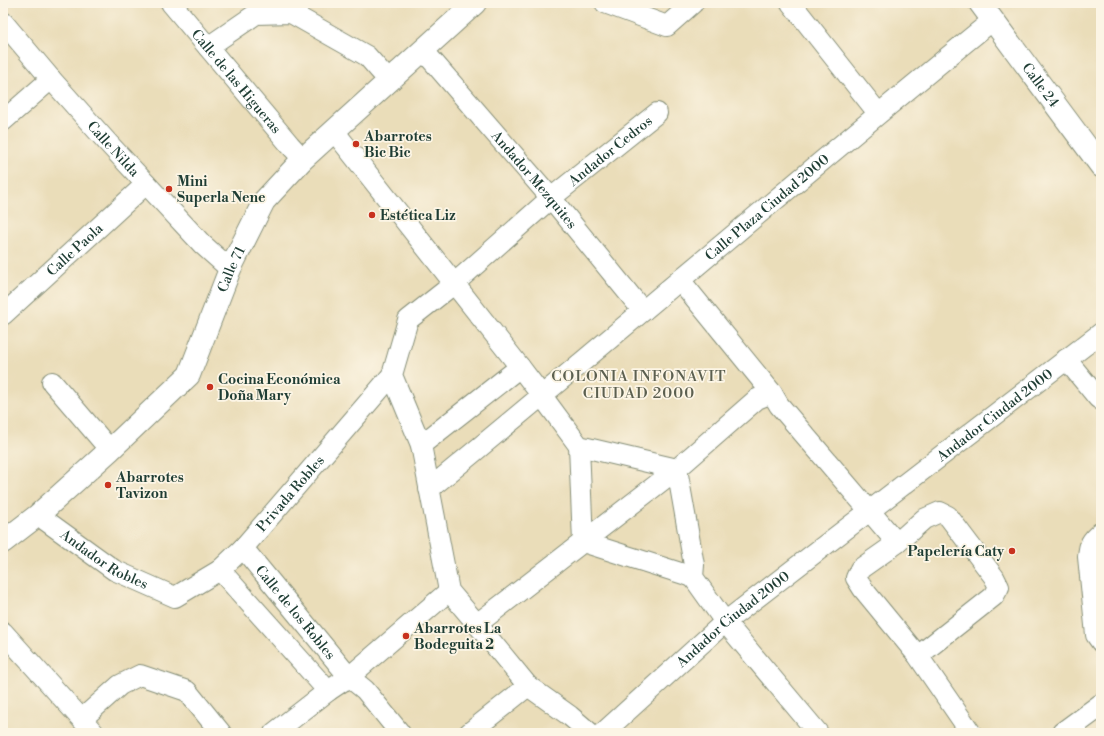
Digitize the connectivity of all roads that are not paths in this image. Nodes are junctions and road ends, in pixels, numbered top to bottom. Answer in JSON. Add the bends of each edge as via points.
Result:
{"nodes":[{"id":1,"x":171,"y":3,"type":"edge"},
{"id":2,"x":475,"y":3,"type":"edge"},
{"id":3,"x":605,"y":3,"type":"edge"},
{"id":4,"x":693,"y":3,"type":"edge"},
{"id":5,"x":791,"y":3,"type":"edge"},
{"id":6,"x":987,"y":11,"type":"edge"},
{"id":7,"x":3,"y":22,"type":"edge"},
{"id":8,"x":208,"y":47,"type":"junction"},
{"id":9,"x":423,"y":50,"type":"junction"},
{"id":10,"x":51,"y":79,"type":"junction"},
{"id":11,"x":389,"y":81,"type":"junction"},
{"id":12,"x":657,"y":113,"type":"dead end"},
{"id":13,"x":878,"y":113,"type":"junction"},
{"id":14,"x":3,"y":121,"type":"edge"},
{"id":15,"x":334,"y":131,"type":"junction"},
{"id":16,"x":303,"y":158,"type":"junction"},
{"id":17,"x":1101,"y":166,"type":"edge"},
{"id":18,"x":146,"y":184,"type":"junction"},
{"id":19,"x":551,"y":198,"type":"junction"},
{"id":20,"x":230,"y":269,"type":"junction"},
{"id":21,"x":680,"y":280,"type":"junction"},
{"id":22,"x":455,"y":283,"type":"junction"},
{"id":23,"x":643,"y":311,"type":"junction"},
{"id":24,"x":3,"y":315,"type":"edge"},
{"id":25,"x":1101,"y":333,"type":"edge"},
{"id":26,"x":1066,"y":359,"type":"junction"},
{"id":27,"x":520,"y":367,"type":"junction"},
{"id":28,"x":392,"y":375,"type":"junction"},
{"id":29,"x":52,"y":382,"type":"dead end"},
{"id":30,"x":772,"y":393,"type":"junction"},
{"id":31,"x":542,"y":396,"type":"junction"},
{"id":32,"x":1101,"y":400,"type":"edge"},
{"id":33,"x":421,"y":445,"type":"junction"},
{"id":34,"x":579,"y":446,"type":"junction"},
{"id":35,"x":110,"y":450,"type":"junction"},
{"id":36,"x":677,"y":469,"type":"junction"},
{"id":37,"x":429,"y":488,"type":"junction"},
{"id":38,"x":869,"y":511,"type":"junction"},
{"id":39,"x":38,"y":515,"type":"junction"},
{"id":40,"x":1101,"y":532,"type":"edge"},
{"id":41,"x":5,"y":537,"type":"edge"},
{"id":42,"x":583,"y":542,"type":"junction"},
{"id":43,"x":897,"y":543,"type":"junction"},
{"id":44,"x":243,"y":548,"type":"junction"},
{"id":45,"x":220,"y":570,"type":"junction"},
{"id":46,"x":693,"y":577,"type":"junction"},
{"id":47,"x":449,"y":592,"type":"junction"},
{"id":48,"x":175,"y":597,"type":"joint"},
{"id":49,"x":725,"y":622,"type":"junction"},
{"id":50,"x":477,"y":624,"type":"junction"},
{"id":51,"x":3,"y":632,"type":"edge"},
{"id":52,"x":1101,"y":642,"type":"edge"},
{"id":53,"x":918,"y":656,"type":"junction"},
{"id":54,"x":348,"y":677,"type":"junction"},
{"id":55,"x":528,"y":686,"type":"junction"},
{"id":56,"x":328,"y":691,"type":"junction"},
{"id":57,"x":1101,"y":704,"type":"edge"},
{"id":58,"x":88,"y":726,"type":"edge"},
{"id":59,"x":221,"y":733,"type":"edge"},
{"id":60,"x":274,"y":733,"type":"edge"},
{"id":61,"x":400,"y":733,"type":"edge"},
{"id":62,"x":469,"y":733,"type":"edge"},
{"id":63,"x":590,"y":733,"type":"edge"},
{"id":64,"x":603,"y":733,"type":"edge"},
{"id":65,"x":818,"y":733,"type":"edge"},
{"id":66,"x":971,"y":733,"type":"edge"},
{"id":67,"x":1063,"y":733,"type":"edge"}],
"edges":[{"from":1,"to":8,"type":"street","name":"Calle de las Higueras"},
{"from":2,"to":9,"type":"street","name":"Calle 71"},
{"from":3,"to":4,"type":"street","via":[[667,26]]},
{"from":5,"to":13,"type":"street"},
{"from":6,"to":13,"type":"street","name":"Calle Plaza Ciudad 2000"},
{"from":6,"to":17,"type":"street","name":"Calle 24"},
{"from":7,"to":10,"type":"street","name":"Calle Nilda"},
{"from":8,"to":11,"type":"street","via":[[256,14],[291,13],[367,56]]},
{"from":8,"to":16,"type":"street","name":"Calle de las Higueras"},
{"from":9,"to":11,"type":"street","name":"Calle 71"},
{"from":9,"to":19,"type":"street","name":"Andador Mezquites"},
{"from":10,"to":14,"type":"street"},
{"from":10,"to":18,"type":"street","name":"Calle Nilda"},
{"from":11,"to":15,"type":"street","name":"Calle 71"},
{"from":12,"to":19,"type":"street","name":"Andador Cedros"},
{"from":13,"to":21,"type":"street","name":"Calle Plaza Ciudad 2000"},
{"from":15,"to":16,"type":"street","name":"Calle 71"},
{"from":15,"to":22,"type":"street"},
{"from":16,"to":20,"type":"street","name":"Calle 71","via":[[264,202]]},
{"from":18,"to":20,"type":"street","name":"Calle Nilda","via":[[202,244]]},
{"from":18,"to":24,"type":"street","name":"Calle Paola"},
{"from":19,"to":22,"type":"street","name":"Andador Cedros"},
{"from":19,"to":23,"type":"street","name":"Andador Mezquites"},
{"from":20,"to":35,"type":"street","name":"Calle 71","via":[[189,375]]},
{"from":21,"to":23,"type":"street","name":"Calle Plaza Ciudad 2000"},
{"from":21,"to":30,"type":"street"},
{"from":22,"to":27,"type":"street"},
{"from":22,"to":28,"type":"street","name":"Andador Cedros","via":[[408,320]]},
{"from":23,"to":31,"type":"street","name":"Calle Plaza Ciudad 2000"},
{"from":25,"to":26,"type":"street","name":"Andador Ciudad 2000"},
{"from":26,"to":32,"type":"street"},
{"from":26,"to":38,"type":"street","name":"Andador Ciudad 2000"},
{"from":27,"to":31,"type":"street"},
{"from":27,"to":33,"type":"street"},
{"from":28,"to":33,"type":"street"},
{"from":28,"to":44,"type":"street","name":"Privada Robles"},
{"from":29,"to":35,"type":"street"},
{"from":30,"to":36,"type":"street","via":[[758,399]]},
{"from":30,"to":38,"type":"street","via":[[779,405]]},
{"from":31,"to":34,"type":"street"},
{"from":31,"to":37,"type":"street","name":"Calle Plaza Ciudad 2000"},
{"from":33,"to":37,"type":"street"},
{"from":34,"to":36,"type":"street"},
{"from":34,"to":42,"type":"street"},
{"from":35,"to":39,"type":"street","name":"Calle 71"},
{"from":36,"to":42,"type":"street"},
{"from":36,"to":46,"type":"street","via":[[694,565]]},
{"from":37,"to":47,"type":"street"},
{"from":38,"to":43,"type":"street"},
{"from":38,"to":49,"type":"street","name":"Andador Ciudad 2000"},
{"from":39,"to":41,"type":"street","name":"Calle 71"},
{"from":39,"to":48,"type":"street","name":"Andador Robles","via":[[114,570]]},
{"from":40,"to":52,"type":"street","via":[[1089,546],[1088,557],[1096,635]]},
{"from":42,"to":46,"type":"street"},
{"from":42,"to":50,"type":"street"},
{"from":43,"to":53,"type":"street","via":[[860,569],[856,578]]},
{"from":43,"to":53,"type":"street","via":[[924,519],[940,512],[948,516],[999,587],[994,596]]},
{"from":44,"to":45,"type":"street","name":"Privada Robles"},
{"from":44,"to":54,"type":"street","name":"Calle de los Robles"},
{"from":45,"to":48,"type":"street","name":"Privada Robles"},
{"from":45,"to":56,"type":"street","name":"Calle de los Robles"},
{"from":46,"to":49,"type":"street"},
{"from":47,"to":50,"type":"street"},
{"from":47,"to":54,"type":"street"},
{"from":49,"to":64,"type":"street","name":"Andador Ciudad 2000"},
{"from":49,"to":65,"type":"street"},
{"from":50,"to":55,"type":"street"},
{"from":51,"to":58,"type":"street"},
{"from":53,"to":66,"type":"street"},
{"from":54,"to":56,"type":"street"},
{"from":54,"to":61,"type":"street","name":"Calle de los Robles","via":[[365,690]]},
{"from":55,"to":62,"type":"street"},
{"from":55,"to":63,"type":"street"},
{"from":56,"to":60,"type":"street"},
{"from":57,"to":67,"type":"street"},
{"from":58,"to":59,"type":"street","via":[[120,685],[140,675],[187,691]]}]}
